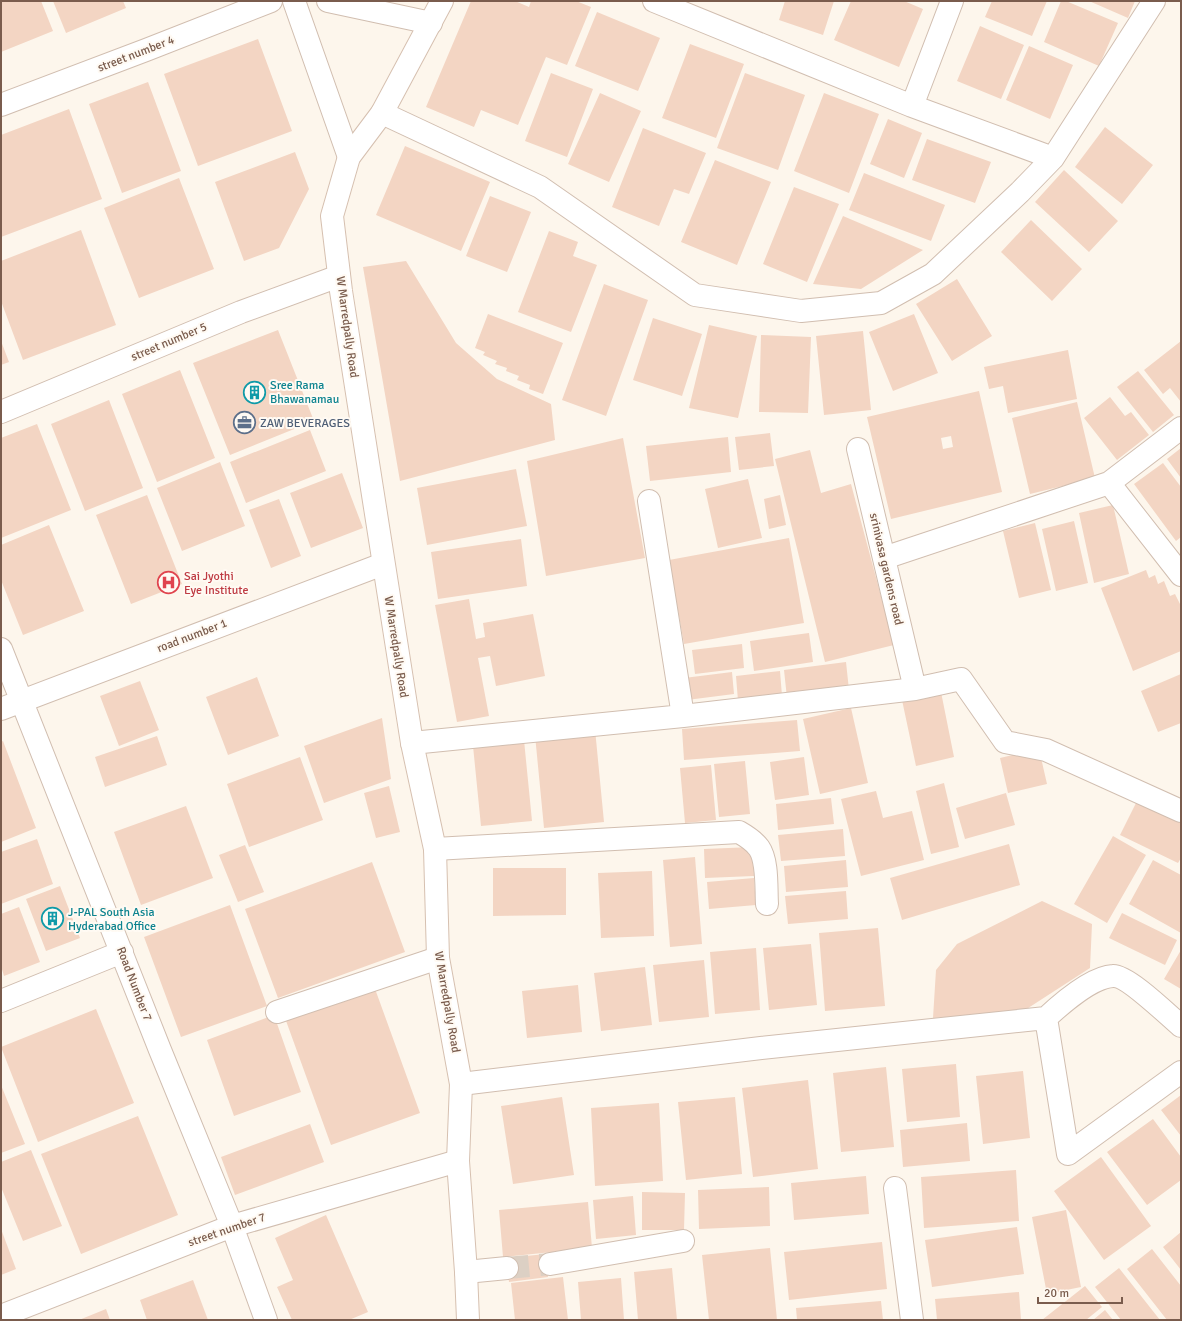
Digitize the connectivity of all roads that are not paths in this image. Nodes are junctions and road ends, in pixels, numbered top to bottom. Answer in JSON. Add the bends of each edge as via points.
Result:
{"nodes":[{"id":1,"x":271,"y":1,"type":"edge"},
{"id":2,"x":294,"y":1,"type":"edge"},
{"id":3,"x":328,"y":1,"type":"edge"},
{"id":4,"x":442,"y":1,"type":"edge"},
{"id":5,"x":654,"y":1,"type":"edge"},
{"id":6,"x":952,"y":1,"type":"edge"},
{"id":7,"x":1154,"y":1,"type":"edge"},
{"id":8,"x":431,"y":23,"type":"junction"},
{"id":9,"x":1,"y":105,"type":"edge"},
{"id":10,"x":912,"y":106,"type":"junction"},
{"id":11,"x":382,"y":113,"type":"junction"},
{"id":12,"x":349,"y":157,"type":"junction"},
{"id":13,"x":1053,"y":158,"type":"junction"},
{"id":14,"x":339,"y":276,"type":"junction"},
{"id":15,"x":1,"y":412,"type":"edge"},
{"id":16,"x":1181,"y":428,"type":"edge"},
{"id":17,"x":858,"y":449,"type":"dead end"},
{"id":18,"x":1108,"y":483,"type":"junction"},
{"id":19,"x":649,"y":501,"type":"dead end"},
{"id":20,"x":884,"y":558,"type":"junction"},
{"id":21,"x":383,"y":564,"type":"junction"},
{"id":22,"x":1181,"y":576,"type":"edge"},
{"id":23,"x":1,"y":649,"type":"edge"},
{"id":24,"x":915,"y":689,"type":"junction"},
{"id":25,"x":22,"y":701,"type":"junction"},
{"id":26,"x":1,"y":709,"type":"edge"},
{"id":27,"x":683,"y":716,"type":"junction"},
{"id":28,"x":412,"y":743,"type":"junction"},
{"id":29,"x":1181,"y":811,"type":"edge"},
{"id":30,"x":435,"y":849,"type":"junction"},
{"id":31,"x":767,"y":904,"type":"dead end"},
{"id":32,"x":122,"y":952,"type":"junction"},
{"id":33,"x":438,"y":958,"type":"junction"},
{"id":34,"x":1,"y":1001,"type":"edge"},
{"id":35,"x":277,"y":1012,"type":"dead end"},
{"id":36,"x":1046,"y":1018,"type":"junction"},
{"id":37,"x":1181,"y":1026,"type":"edge"},
{"id":38,"x":1181,"y":1072,"type":"edge"},
{"id":39,"x":461,"y":1084,"type":"junction"},
{"id":40,"x":458,"y":1162,"type":"junction"},
{"id":41,"x":895,"y":1188,"type":"dead end"},
{"id":42,"x":232,"y":1226,"type":"junction"},
{"id":43,"x":683,"y":1241,"type":"dead end"},
{"id":44,"x":550,"y":1264,"type":"tunnel mouth"},
{"id":45,"x":507,"y":1268,"type":"tunnel mouth"},
{"id":46,"x":466,"y":1272,"type":"junction"},
{"id":47,"x":1,"y":1316,"type":"edge"},
{"id":48,"x":266,"y":1320,"type":"edge"},
{"id":49,"x":468,"y":1320,"type":"edge"},
{"id":50,"x":912,"y":1320,"type":"edge"}],
"edges":[{"from":1,"to":9,"type":"street","name":"street number 4"},
{"from":2,"to":12,"type":"street"},
{"from":3,"to":8,"type":"street"},
{"from":4,"to":8,"type":"street","name":"W Marredpally Road"},
{"from":5,"to":10,"type":"street"},
{"from":6,"to":10,"type":"street"},
{"from":7,"to":13,"type":"street"},
{"from":8,"to":11,"type":"street","name":"W Marredpally Road"},
{"from":10,"to":13,"type":"street"},
{"from":11,"to":12,"type":"street","name":"W Marredpally Road"},
{"from":11,"to":13,"type":"street","via":[[540,187],[695,295],[801,311],[881,304],[933,274]]},
{"from":12,"to":14,"type":"street","name":"W Marredpally Road","via":[[332,216]]},
{"from":14,"to":15,"type":"street","name":"street number 5","via":[[241,312]]},
{"from":14,"to":21,"type":"street","name":"W Marredpally Road"},
{"from":16,"to":18,"type":"street"},
{"from":17,"to":20,"type":"street","name":"srinivasa gardens road"},
{"from":18,"to":20,"type":"street"},
{"from":18,"to":22,"type":"street"},
{"from":19,"to":27,"type":"street"},
{"from":20,"to":24,"type":"street","name":"srinivasa gardens road"},
{"from":21,"to":25,"type":"street","name":"road number 1"},
{"from":21,"to":28,"type":"street","name":"W Marredpally Road"},
{"from":23,"to":25,"type":"street","name":"Road Number 7"},
{"from":24,"to":27,"type":"street"},
{"from":24,"to":29,"type":"street","via":[[961,679],[1005,742],[1046,750]]},
{"from":25,"to":26,"type":"street","name":"road number 1"},
{"from":25,"to":32,"type":"street","name":"Road Number 7"},
{"from":27,"to":28,"type":"street"},
{"from":28,"to":30,"type":"street","name":"W Marredpally Road"},
{"from":30,"to":31,"type":"street","via":[[739,832],[759,847],[764,857]]},
{"from":30,"to":33,"type":"street","name":"W Marredpally Road"},
{"from":32,"to":34,"type":"street"},
{"from":32,"to":42,"type":"street","name":"Road Number 7"},
{"from":33,"to":35,"type":"street"},
{"from":33,"to":39,"type":"street","name":"W Marredpally Road"},
{"from":36,"to":37,"type":"street","via":[[1064,1001],[1090,984],[1113,976],[1129,982]]},
{"from":36,"to":38,"type":"street","via":[[1068,1154]]},
{"from":36,"to":39,"type":"street","via":[[761,1048]]},
{"from":39,"to":40,"type":"street","name":"W Marredpally Road"},
{"from":40,"to":42,"type":"street","name":"street number 7"},
{"from":40,"to":46,"type":"street","name":"W Marredpally Road"},
{"from":41,"to":50,"type":"street"},
{"from":42,"to":47,"type":"street","name":"street number 7"},
{"from":42,"to":48,"type":"street","name":"Road Number 7"},
{"from":43,"to":44,"type":"street"},
{"from":45,"to":46,"type":"street"},
{"from":46,"to":49,"type":"street","name":"W Marredpally Road"}]}
